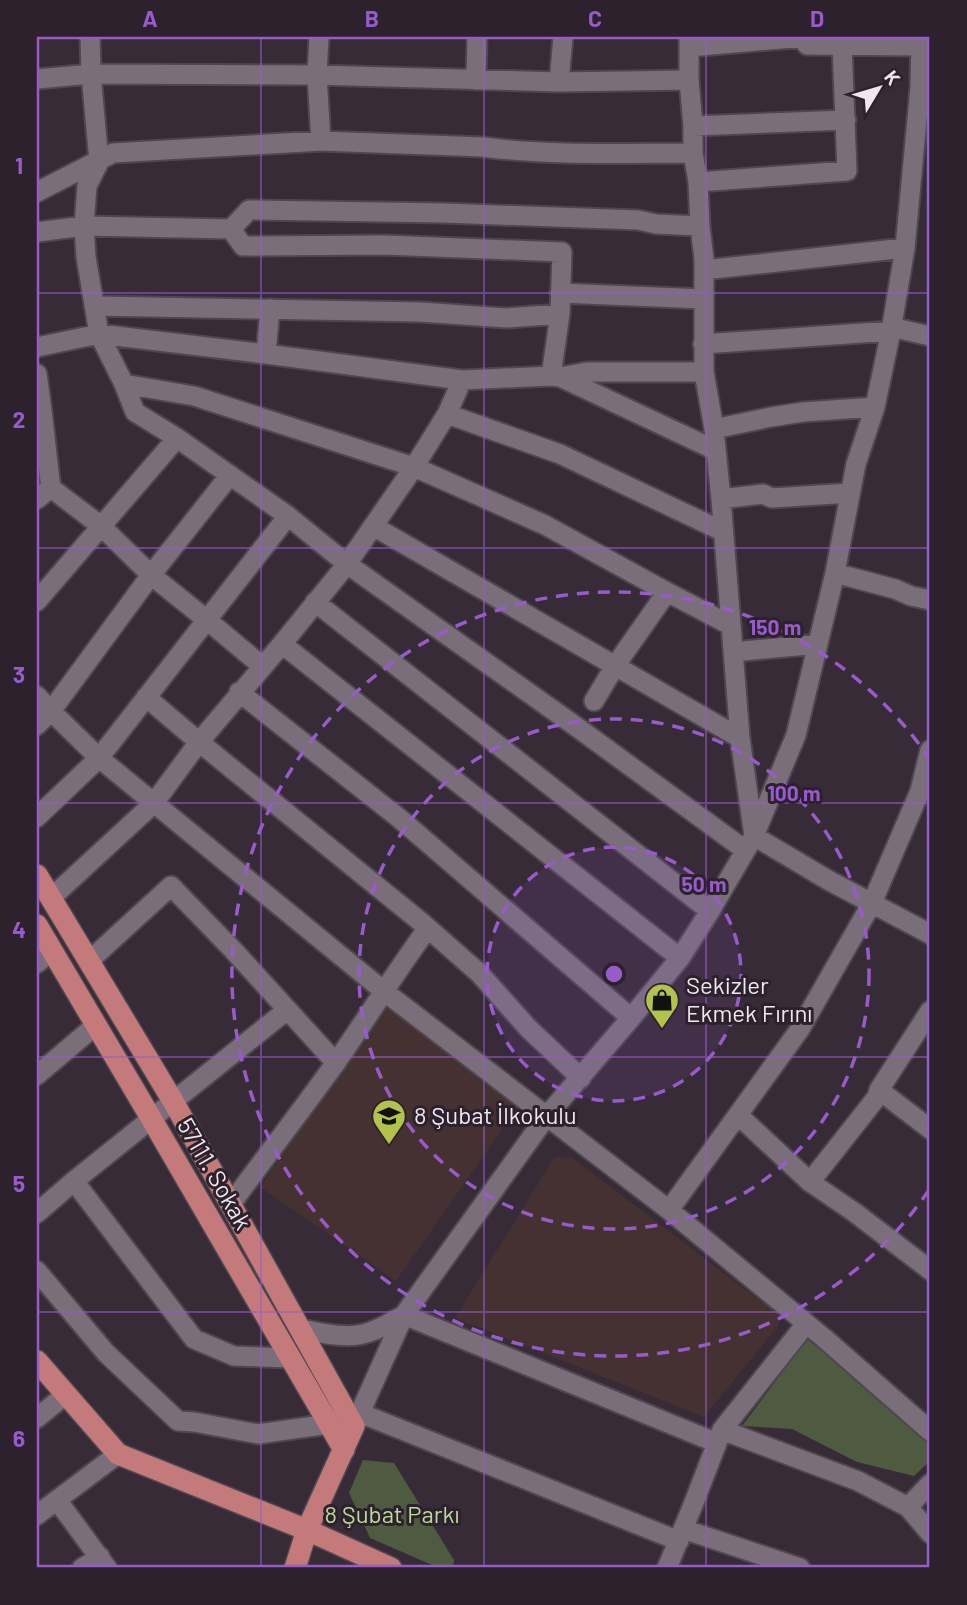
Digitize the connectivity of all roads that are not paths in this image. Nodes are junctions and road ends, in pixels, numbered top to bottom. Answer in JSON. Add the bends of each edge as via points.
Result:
{"nodes":[{"id":1,"x":90,"y":37,"type":"edge"},
{"id":2,"x":319,"y":37,"type":"edge"},
{"id":3,"x":477,"y":37,"type":"edge"},
{"id":4,"x":563,"y":37,"type":"edge"},
{"id":5,"x":805,"y":37,"type":"edge"},
{"id":6,"x":920,"y":41,"type":"edge"},
{"id":7,"x":689,"y":42,"type":"edge"},
{"id":8,"x":842,"y":44,"type":"junction"},
{"id":9,"x":91,"y":74,"type":"junction"},
{"id":10,"x":317,"y":75,"type":"junction"},
{"id":11,"x":37,"y":79,"type":"edge"},
{"id":12,"x":476,"y":80,"type":"junction"},
{"id":13,"x":689,"y":80,"type":"junction"},
{"id":14,"x":559,"y":82,"type":"junction"},
{"id":15,"x":925,"y":87,"type":"edge"},
{"id":16,"x":846,"y":120,"type":"junction"},
{"id":17,"x":693,"y":126,"type":"junction"},
{"id":18,"x":321,"y":141,"type":"junction"},
{"id":19,"x":693,"y":153,"type":"junction"},
{"id":20,"x":99,"y":162,"type":"junction"},
{"id":21,"x":698,"y":182,"type":"junction"},
{"id":22,"x":37,"y":192,"type":"edge"},
{"id":23,"x":84,"y":226,"type":"junction"},
{"id":24,"x":700,"y":226,"type":"junction"},
{"id":25,"x":231,"y":229,"type":"junction"},
{"id":26,"x":37,"y":232,"type":"edge"},
{"id":27,"x":905,"y":248,"type":"junction"},
{"id":28,"x":704,"y":270,"type":"junction"},
{"id":29,"x":560,"y":293,"type":"junction"},
{"id":30,"x":704,"y":299,"type":"junction"},
{"id":31,"x":94,"y":306,"type":"junction"},
{"id":32,"x":270,"y":309,"type":"junction"},
{"id":33,"x":560,"y":314,"type":"junction"},
{"id":34,"x":891,"y":329,"type":"junction"},
{"id":35,"x":99,"y":334,"type":"junction"},
{"id":36,"x":930,"y":336,"type":"edge"},
{"id":37,"x":704,"y":344,"type":"junction"},
{"id":38,"x":37,"y":347,"type":"edge"},
{"id":39,"x":266,"y":354,"type":"junction"},
{"id":40,"x":704,"y":372,"type":"junction"},
{"id":41,"x":37,"y":374,"type":"edge"},
{"id":42,"x":556,"y":377,"type":"junction"},
{"id":43,"x":462,"y":380,"type":"junction"},
{"id":44,"x":124,"y":384,"type":"junction"},
{"id":45,"x":875,"y":407,"type":"junction"},
{"id":46,"x":447,"y":414,"type":"junction"},
{"id":47,"x":713,"y":429,"type":"junction"},
{"id":48,"x":177,"y":438,"type":"junction"},
{"id":49,"x":715,"y":450,"type":"junction"},
{"id":50,"x":414,"y":467,"type":"junction"},
{"id":51,"x":230,"y":475,"type":"junction"},
{"id":52,"x":850,"y":493,"type":"junction"},
{"id":53,"x":44,"y":494,"type":"edge"},
{"id":54,"x":721,"y":499,"type":"junction"},
{"id":55,"x":288,"y":516,"type":"junction"},
{"id":56,"x":101,"y":526,"type":"junction"},
{"id":57,"x":373,"y":526,"type":"junction"},
{"id":58,"x":722,"y":531,"type":"junction"},
{"id":59,"x":347,"y":564,"type":"junction"},
{"id":60,"x":835,"y":573,"type":"junction"},
{"id":61,"x":150,"y":575,"type":"junction"},
{"id":62,"x":667,"y":592,"type":"junction"},
{"id":63,"x":930,"y":600,"type":"edge"},
{"id":64,"x":37,"y":601,"type":"edge"},
{"id":65,"x":315,"y":602,"type":"junction"},
{"id":66,"x":207,"y":620,"type":"junction"},
{"id":67,"x":730,"y":625,"type":"junction"},
{"id":68,"x":818,"y":643,"type":"junction"},
{"id":69,"x":282,"y":644,"type":"junction"},
{"id":70,"x":733,"y":652,"type":"junction"},
{"id":71,"x":261,"y":666,"type":"junction"},
{"id":72,"x":615,"y":666,"type":"junction"},
{"id":73,"x":239,"y":692,"type":"junction"},
{"id":74,"x":37,"y":696,"type":"edge"},
{"id":75,"x":146,"y":697,"type":"junction"},
{"id":76,"x":594,"y":701,"type":"dead end"},
{"id":77,"x":44,"y":718,"type":"edge"},
{"id":78,"x":740,"y":738,"type":"junction"},
{"id":79,"x":199,"y":742,"type":"junction"},
{"id":80,"x":930,"y":750,"type":"edge"},
{"id":81,"x":99,"y":758,"type":"junction"},
{"id":82,"x":154,"y":803,"type":"junction"},
{"id":83,"x":37,"y":817,"type":"edge"},
{"id":84,"x":750,"y":843,"type":"junction"},
{"id":85,"x":37,"y":875,"type":"edge"},
{"id":86,"x":51,"y":898,"type":"junction"},
{"id":87,"x":872,"y":903,"type":"junction"},
{"id":88,"x":710,"y":911,"type":"junction"},
{"id":89,"x":37,"y":925,"type":"edge"},
{"id":90,"x":428,"y":929,"type":"junction"},
{"id":91,"x":930,"y":934,"type":"edge"},
{"id":92,"x":44,"y":957,"type":"edge"},
{"id":93,"x":680,"y":958,"type":"junction"},
{"id":94,"x":89,"y":961,"type":"junction"},
{"id":95,"x":385,"y":992,"type":"junction"},
{"id":96,"x":287,"y":1010,"type":"junction"},
{"id":97,"x":930,"y":1011,"type":"edge"},
{"id":98,"x":631,"y":1018,"type":"junction"},
{"id":99,"x":96,"y":1025,"type":"junction"},
{"id":100,"x":335,"y":1063,"type":"junction"},
{"id":101,"x":37,"y":1075,"type":"edge"},
{"id":102,"x":581,"y":1078,"type":"junction"},
{"id":103,"x":879,"y":1090,"type":"junction"},
{"id":104,"x":173,"y":1101,"type":"junction"},
{"id":105,"x":738,"y":1115,"type":"junction"},
{"id":106,"x":546,"y":1117,"type":"junction"},
{"id":107,"x":152,"y":1118,"type":"junction"},
{"id":108,"x":930,"y":1129,"type":"edge"},
{"id":109,"x":74,"y":1181,"type":"junction"},
{"id":110,"x":810,"y":1182,"type":"junction"},
{"id":111,"x":231,"y":1204,"type":"junction"},
{"id":112,"x":669,"y":1210,"type":"junction"},
{"id":113,"x":37,"y":1213,"type":"edge"},
{"id":114,"x":930,"y":1270,"type":"edge"},
{"id":115,"x":37,"y":1271,"type":"edge"},
{"id":116,"x":404,"y":1315,"type":"junction"},
{"id":117,"x":806,"y":1324,"type":"junction"},
{"id":118,"x":300,"y":1329,"type":"junction"},
{"id":119,"x":290,"y":1358,"type":"junction"},
{"id":120,"x":37,"y":1361,"type":"edge"},
{"id":121,"x":65,"y":1395,"type":"junction"},
{"id":122,"x":37,"y":1418,"type":"edge"},
{"id":123,"x":357,"y":1419,"type":"junction"},
{"id":124,"x":329,"y":1424,"type":"junction"},
{"id":125,"x":930,"y":1431,"type":"edge"},
{"id":126,"x":720,"y":1436,"type":"junction"},
{"id":127,"x":344,"y":1450,"type":"junction"},
{"id":128,"x":118,"y":1454,"type":"junction"},
{"id":129,"x":930,"y":1484,"type":"edge"},
{"id":130,"x":57,"y":1500,"type":"junction"},
{"id":131,"x":908,"y":1507,"type":"junction"},
{"id":132,"x":37,"y":1515,"type":"edge"},
{"id":133,"x":307,"y":1530,"type":"junction"},
{"id":134,"x":930,"y":1533,"type":"edge"},
{"id":135,"x":681,"y":1535,"type":"junction"},
{"id":136,"x":103,"y":1563,"type":"edge"},
{"id":137,"x":82,"y":1568,"type":"edge"},
{"id":138,"x":295,"y":1568,"type":"edge"},
{"id":139,"x":391,"y":1568,"type":"edge"},
{"id":140,"x":667,"y":1568,"type":"edge"},
{"id":141,"x":800,"y":1568,"type":"edge"}],
"edges":[{"from":1,"to":9,"type":"street"},
{"from":2,"to":10,"type":"street"},
{"from":3,"to":12,"type":"street"},
{"from":4,"to":14,"type":"street"},
{"from":5,"to":7,"type":"street"},
{"from":5,"to":8,"type":"street","via":[[807,45]]},
{"from":6,"to":8,"type":"street"},
{"from":6,"to":15,"type":"street"},
{"from":7,"to":13,"type":"street"},
{"from":8,"to":16,"type":"street"},
{"from":9,"to":10,"type":"street"},
{"from":9,"to":11,"type":"street"},
{"from":9,"to":20,"type":"street"},
{"from":10,"to":12,"type":"street"},
{"from":10,"to":18,"type":"street"},
{"from":12,"to":14,"type":"street"},
{"from":13,"to":14,"type":"street"},
{"from":13,"to":17,"type":"street"},
{"from":15,"to":27,"type":"street"},
{"from":16,"to":17,"type":"street"},
{"from":16,"to":21,"type":"street","via":[[847,171]]},
{"from":17,"to":19,"type":"street"},
{"from":18,"to":19,"type":"street","via":[[509,151]]},
{"from":18,"to":20,"type":"street","via":[[113,153]]},
{"from":19,"to":21,"type":"street"},
{"from":20,"to":22,"type":"street"},
{"from":20,"to":23,"type":"street","via":[[88,186]]},
{"from":21,"to":24,"type":"street"},
{"from":23,"to":25,"type":"street"},
{"from":23,"to":26,"type":"street"},
{"from":23,"to":31,"type":"street"},
{"from":24,"to":25,"type":"street","via":[[444,213],[248,210]]},
{"from":24,"to":28,"type":"street"},
{"from":25,"to":29,"type":"street","via":[[243,246],[385,245],[562,252]]},
{"from":27,"to":28,"type":"street"},
{"from":27,"to":34,"type":"street"},
{"from":28,"to":30,"type":"street"},
{"from":29,"to":30,"type":"street"},
{"from":29,"to":33,"type":"street"},
{"from":30,"to":37,"type":"street"},
{"from":31,"to":32,"type":"street"},
{"from":31,"to":35,"type":"street"},
{"from":32,"to":33,"type":"street","via":[[506,318]]},
{"from":32,"to":39,"type":"street"},
{"from":33,"to":42,"type":"street"},
{"from":34,"to":36,"type":"street"},
{"from":34,"to":37,"type":"street"},
{"from":34,"to":45,"type":"street"},
{"from":35,"to":38,"type":"street"},
{"from":35,"to":39,"type":"street"},
{"from":35,"to":44,"type":"street"},
{"from":37,"to":40,"type":"street"},
{"from":39,"to":43,"type":"street"},
{"from":40,"to":42,"type":"street","via":[[587,372]]},
{"from":40,"to":47,"type":"street"},
{"from":41,"to":53,"type":"street","via":[[43,407]]},
{"from":42,"to":43,"type":"street"},
{"from":42,"to":49,"type":"street"},
{"from":43,"to":46,"type":"street"},
{"from":44,"to":48,"type":"street","via":[[135,412]]},
{"from":44,"to":50,"type":"street","via":[[194,396]]},
{"from":45,"to":47,"type":"street","via":[[782,415]]},
{"from":45,"to":52,"type":"street"},
{"from":46,"to":50,"type":"street"},
{"from":46,"to":58,"type":"street","via":[[560,454]]},
{"from":47,"to":49,"type":"street"},
{"from":48,"to":51,"type":"street"},
{"from":48,"to":56,"type":"street"},
{"from":49,"to":54,"type":"street"},
{"from":50,"to":57,"type":"street"},
{"from":50,"to":62,"type":"street","via":[[545,525]]},
{"from":51,"to":55,"type":"street"},
{"from":51,"to":61,"type":"street"},
{"from":52,"to":54,"type":"street"},
{"from":52,"to":60,"type":"street"},
{"from":53,"to":56,"type":"street"},
{"from":54,"to":58,"type":"street"},
{"from":55,"to":59,"type":"street"},
{"from":55,"to":66,"type":"street"},
{"from":56,"to":61,"type":"street"},
{"from":56,"to":64,"type":"street"},
{"from":57,"to":59,"type":"street"},
{"from":57,"to":72,"type":"street"},
{"from":58,"to":67,"type":"street"},
{"from":59,"to":65,"type":"street"},
{"from":59,"to":84,"type":"street"},
{"from":60,"to":63,"type":"street"},
{"from":60,"to":68,"type":"street"},
{"from":61,"to":66,"type":"street"},
{"from":61,"to":77,"type":"street"},
{"from":62,"to":67,"type":"street"},
{"from":62,"to":72,"type":"street"},
{"from":65,"to":69,"type":"street"},
{"from":65,"to":88,"type":"street"},
{"from":66,"to":71,"type":"street"},
{"from":66,"to":75,"type":"street"},
{"from":67,"to":70,"type":"street"},
{"from":68,"to":70,"type":"street"},
{"from":68,"to":84,"type":"street","via":[[796,735]]},
{"from":69,"to":71,"type":"street"},
{"from":69,"to":93,"type":"street"},
{"from":70,"to":78,"type":"street"},
{"from":71,"to":73,"type":"street"},
{"from":72,"to":76,"type":"street"},
{"from":72,"to":78,"type":"street"},
{"from":73,"to":79,"type":"street"},
{"from":73,"to":98,"type":"street","via":[[399,818]]},
{"from":74,"to":77,"type":"street"},
{"from":75,"to":79,"type":"street"},
{"from":75,"to":81,"type":"street"},
{"from":77,"to":81,"type":"street"},
{"from":78,"to":84,"type":"street"},
{"from":79,"to":82,"type":"street"},
{"from":79,"to":90,"type":"street"},
{"from":80,"to":87,"type":"street","via":[[920,791]]},
{"from":81,"to":82,"type":"street"},
{"from":81,"to":83,"type":"street"},
{"from":82,"to":86,"type":"street"},
{"from":82,"to":95,"type":"street"},
{"from":84,"to":87,"type":"street"},
{"from":84,"to":88,"type":"street"},
{"from":85,"to":86,"type":"main road"},
{"from":86,"to":94,"type":"main road"},
{"from":87,"to":91,"type":"street"},
{"from":87,"to":105,"type":"street","via":[[800,1029]]},
{"from":88,"to":93,"type":"street"},
{"from":89,"to":92,"type":"main road","name":"57111. Sokak"},
{"from":90,"to":95,"type":"street"},
{"from":90,"to":102,"type":"street","via":[[479,973]]},
{"from":92,"to":99,"type":"main road","name":"57111. Sokak"},
{"from":93,"to":98,"type":"street"},
{"from":94,"to":96,"type":"street","via":[[171,886]]},
{"from":94,"to":104,"type":"main road"},
{"from":95,"to":100,"type":"street"},
{"from":95,"to":106,"type":"street"},
{"from":96,"to":100,"type":"street"},
{"from":96,"to":104,"type":"street"},
{"from":97,"to":103,"type":"street"},
{"from":98,"to":102,"type":"street"},
{"from":99,"to":101,"type":"street"},
{"from":99,"to":107,"type":"main road","name":"57111. Sokak"},
{"from":100,"to":111,"type":"street"},
{"from":102,"to":106,"type":"street"},
{"from":103,"to":108,"type":"street"},
{"from":103,"to":110,"type":"street"},
{"from":104,"to":107,"type":"street"},
{"from":104,"to":111,"type":"main road"},
{"from":105,"to":110,"type":"street"},
{"from":105,"to":112,"type":"street"},
{"from":106,"to":112,"type":"street"},
{"from":106,"to":116,"type":"street"},
{"from":107,"to":109,"type":"street"},
{"from":107,"to":119,"type":"main road","name":"57111. Sokak"},
{"from":109,"to":113,"type":"street"},
{"from":109,"to":119,"type":"street","via":[[194,1339],[234,1356]]},
{"from":110,"to":114,"type":"street"},
{"from":111,"to":118,"type":"main road"},
{"from":112,"to":117,"type":"street"},
{"from":115,"to":124,"type":"street","via":[[106,1353],[177,1421],[258,1434]]},
{"from":116,"to":118,"type":"street","via":[[361,1335]]},
{"from":116,"to":123,"type":"street"},
{"from":116,"to":126,"type":"street"},
{"from":117,"to":125,"type":"street"},
{"from":117,"to":126,"type":"street"},
{"from":118,"to":123,"type":"main road"},
{"from":119,"to":124,"type":"main road","name":"57111. Sokak"},
{"from":120,"to":121,"type":"main road"},
{"from":121,"to":122,"type":"street"},
{"from":121,"to":128,"type":"main road"},
{"from":123,"to":127,"type":"main road"},
{"from":123,"to":135,"type":"street"},
{"from":124,"to":127,"type":"main road","name":"57111. Sokak"},
{"from":126,"to":131,"type":"street","via":[[858,1480]]},
{"from":126,"to":135,"type":"street"},
{"from":127,"to":133,"type":"main road"},
{"from":128,"to":130,"type":"street"},
{"from":128,"to":133,"type":"main road"},
{"from":129,"to":131,"type":"street"},
{"from":130,"to":132,"type":"street"},
{"from":130,"to":136,"type":"street"},
{"from":131,"to":134,"type":"street"},
{"from":133,"to":138,"type":"main road"},
{"from":133,"to":139,"type":"main road"},
{"from":135,"to":140,"type":"street"},
{"from":135,"to":141,"type":"street"},
{"from":136,"to":137,"type":"street"}]}
